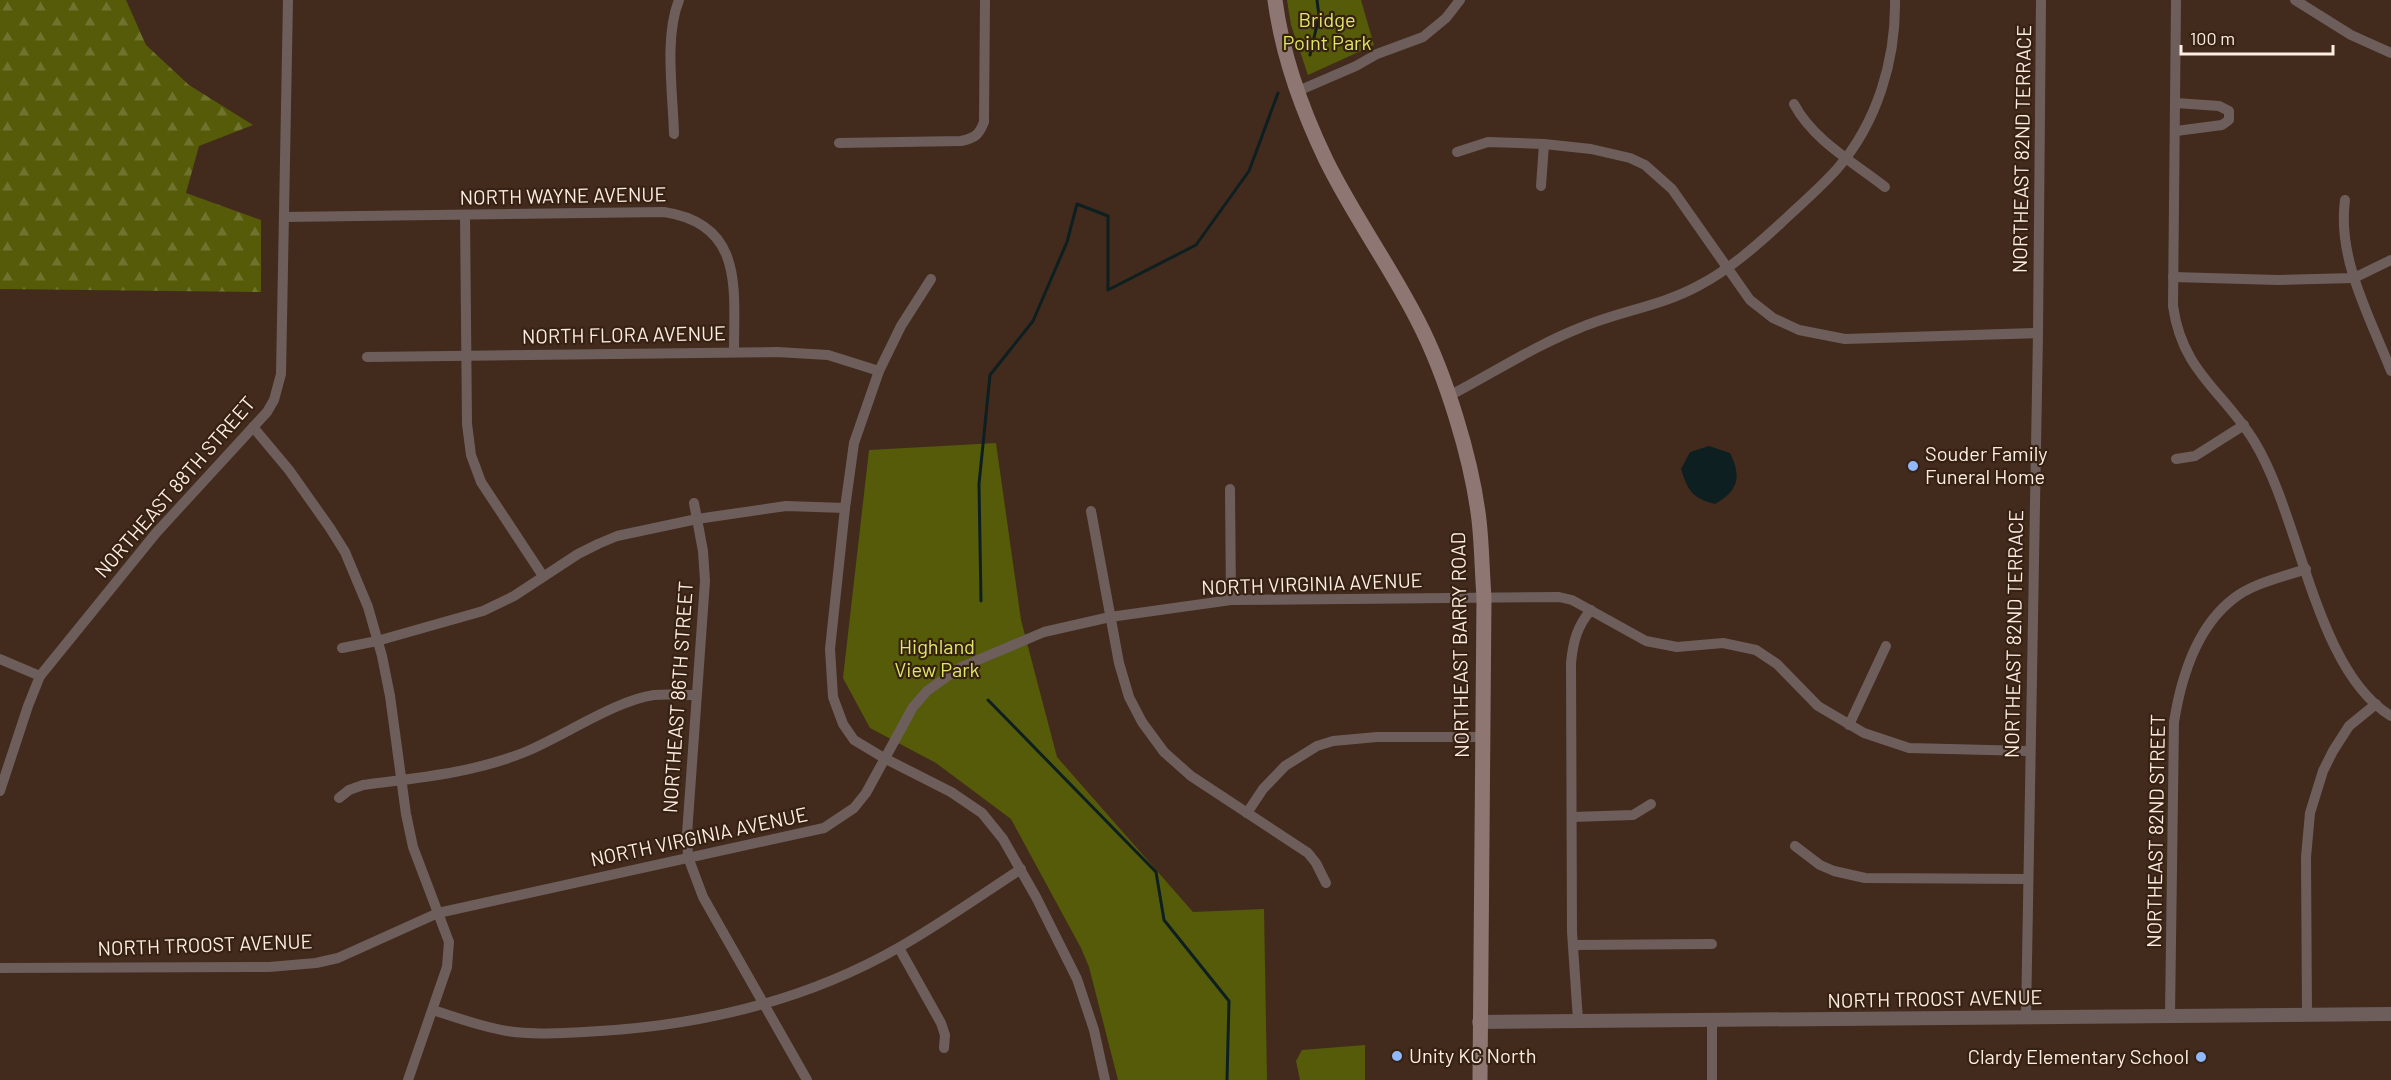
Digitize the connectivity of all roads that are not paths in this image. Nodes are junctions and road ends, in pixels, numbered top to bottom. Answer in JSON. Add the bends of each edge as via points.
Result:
{"nodes":[{"id":1,"x":288,"y":0,"type":"edge"},
{"id":2,"x":679,"y":0,"type":"edge"},
{"id":3,"x":985,"y":0,"type":"edge"},
{"id":4,"x":1275,"y":0,"type":"edge"},
{"id":5,"x":1460,"y":0,"type":"edge"},
{"id":6,"x":1895,"y":0,"type":"edge"},
{"id":7,"x":2041,"y":0,"type":"edge"},
{"id":8,"x":2176,"y":0,"type":"edge"},
{"id":9,"x":2295,"y":0,"type":"edge"},
{"id":10,"x":2391,"y":53,"type":"edge"},
{"id":11,"x":1298,"y":91,"type":"junction"},
{"id":12,"x":2176,"y":103,"type":"junction"},
{"id":13,"x":1794,"y":104,"type":"dead end"},
{"id":14,"x":2176,"y":131,"type":"junction"},
{"id":15,"x":674,"y":134,"type":"dead end"},
{"id":16,"x":839,"y":143,"type":"dead end"},
{"id":17,"x":1544,"y":144,"type":"junction"},
{"id":18,"x":1457,"y":152,"type":"dead end"},
{"id":19,"x":1847,"y":157,"type":"junction"},
{"id":20,"x":1541,"y":186,"type":"dead end"},
{"id":21,"x":1885,"y":187,"type":"dead end"},
{"id":22,"x":2345,"y":200,"type":"dead end"},
{"id":23,"x":465,"y":215,"type":"junction"},
{"id":24,"x":284,"y":217,"type":"junction"},
{"id":25,"x":2391,"y":260,"type":"edge"},
{"id":26,"x":1728,"y":268,"type":"junction"},
{"id":27,"x":2173,"y":277,"type":"junction"},
{"id":28,"x":2354,"y":278,"type":"junction"},
{"id":29,"x":931,"y":279,"type":"dead end"},
{"id":30,"x":2038,"y":333,"type":"junction"},
{"id":31,"x":734,"y":351,"type":"junction"},
{"id":32,"x":467,"y":356,"type":"junction"},
{"id":33,"x":367,"y":357,"type":"dead end"},
{"id":34,"x":2391,"y":370,"type":"edge"},
{"id":35,"x":879,"y":371,"type":"junction"},
{"id":36,"x":1449,"y":396,"type":"junction"},
{"id":37,"x":2244,"y":425,"type":"junction"},
{"id":38,"x":253,"y":428,"type":"junction"},
{"id":39,"x":2176,"y":459,"type":"dead end"},
{"id":40,"x":1230,"y":489,"type":"dead end"},
{"id":41,"x":694,"y":503,"type":"dead end"},
{"id":42,"x":845,"y":508,"type":"junction"},
{"id":43,"x":1091,"y":511,"type":"dead end"},
{"id":44,"x":697,"y":519,"type":"junction"},
{"id":45,"x":2306,"y":569,"type":"junction"},
{"id":46,"x":543,"y":576,"type":"junction"},
{"id":47,"x":1484,"y":597,"type":"junction"},
{"id":48,"x":1231,"y":600,"type":"junction"},
{"id":49,"x":1591,"y":610,"type":"junction"},
{"id":50,"x":1110,"y":617,"type":"junction"},
{"id":51,"x":377,"y":640,"type":"junction"},
{"id":52,"x":1886,"y":646,"type":"dead end"},
{"id":53,"x":342,"y":648,"type":"dead end"},
{"id":54,"x":0,"y":660,"type":"edge"},
{"id":55,"x":40,"y":676,"type":"junction"},
{"id":56,"x":696,"y":695,"type":"junction"},
{"id":57,"x":2376,"y":704,"type":"junction"},
{"id":58,"x":2391,"y":716,"type":"edge"},
{"id":59,"x":1849,"y":726,"type":"junction"},
{"id":60,"x":1483,"y":737,"type":"junction"},
{"id":61,"x":2029,"y":752,"type":"junction"},
{"id":62,"x":884,"y":758,"type":"junction"},
{"id":63,"x":401,"y":780,"type":"junction"},
{"id":64,"x":0,"y":791,"type":"edge"},
{"id":65,"x":339,"y":798,"type":"dead end"},
{"id":66,"x":1651,"y":804,"type":"dead end"},
{"id":67,"x":1246,"y":813,"type":"junction"},
{"id":68,"x":1572,"y":817,"type":"junction"},
{"id":69,"x":1795,"y":846,"type":"dead end"},
{"id":70,"x":688,"y":857,"type":"junction"},
{"id":71,"x":1021,"y":869,"type":"junction"},
{"id":72,"x":2027,"y":879,"type":"junction"},
{"id":73,"x":1326,"y":883,"type":"dead end"},
{"id":74,"x":438,"y":913,"type":"junction"},
{"id":75,"x":1712,"y":944,"type":"dead end"},
{"id":76,"x":1574,"y":945,"type":"junction"},
{"id":77,"x":899,"y":948,"type":"junction"},
{"id":78,"x":0,"y":968,"type":"edge"},
{"id":79,"x":763,"y":1004,"type":"junction"},
{"id":80,"x":432,"y":1010,"type":"junction"},
{"id":81,"x":2391,"y":1014,"type":"edge"},
{"id":82,"x":2170,"y":1015,"type":"junction"},
{"id":83,"x":2307,"y":1015,"type":"junction"},
{"id":84,"x":2026,"y":1018,"type":"junction"},
{"id":85,"x":1578,"y":1020,"type":"junction"},
{"id":86,"x":1712,"y":1021,"type":"junction"},
{"id":87,"x":1479,"y":1022,"type":"junction"},
{"id":88,"x":944,"y":1048,"type":"dead end"},
{"id":89,"x":408,"y":1080,"type":"edge"},
{"id":90,"x":807,"y":1080,"type":"edge"},
{"id":91,"x":1105,"y":1080,"type":"edge"},
{"id":92,"x":1480,"y":1080,"type":"edge"},
{"id":93,"x":1712,"y":1080,"type":"edge"}],
"edges":[{"from":1,"to":24,"type":"street","name":"NORTHEAST 88TH STREET"},
{"from":2,"to":15,"type":"street","via":[[670,33]]},
{"from":3,"to":16,"type":"street","via":[[984,122],[980,133],[961,141]]},
{"from":4,"to":11,"type":"main road","name":"NORTHEAST BARRY ROAD"},
{"from":5,"to":11,"type":"street","via":[[1436,28],[1417,40]]},
{"from":6,"to":19,"type":"street","via":[[1895,32],[1887,74]]},
{"from":7,"to":30,"type":"street","name":"NORTHEAST 82ND TERRACE"},
{"from":8,"to":12,"type":"street"},
{"from":9,"to":10,"type":"street","via":[[2351,35]]},
{"from":11,"to":36,"type":"main road","name":"NORTHEAST BARRY ROAD","via":[[1326,160],[1419,323]]},
{"from":12,"to":14,"type":"street"},
{"from":12,"to":14,"type":"street","via":[[2219,106],[2229,111],[2229,120],[2222,125]]},
{"from":13,"to":19,"type":"street","via":[[1817,136]]},
{"from":14,"to":27,"type":"street"},
{"from":17,"to":18,"type":"street","via":[[1488,142]]},
{"from":17,"to":20,"type":"street"},
{"from":17,"to":26,"type":"street","via":[[1591,149],[1645,165],[1672,189]]},
{"from":19,"to":21,"type":"street"},
{"from":19,"to":26,"type":"street","via":[[1804,202]]},
{"from":22,"to":28,"type":"street","via":[[2343,217]]},
{"from":23,"to":24,"type":"street","name":"NORTH WAYNE AVENUE"},
{"from":23,"to":31,"type":"street","name":"NORTH WAYNE AVENUE","via":[[664,212],[700,222],[720,241],[732,270]]},
{"from":23,"to":32,"type":"street"},
{"from":24,"to":38,"type":"street","name":"NORTHEAST 88TH STREET","via":[[281,374],[274,400]]},
{"from":25,"to":28,"type":"street"},
{"from":26,"to":30,"type":"street","via":[[1761,309],[1787,325],[1813,334],[1845,339]]},
{"from":26,"to":36,"type":"street","via":[[1672,298],[1583,326]]},
{"from":27,"to":28,"type":"street"},
{"from":27,"to":37,"type":"street","via":[[2174,315],[2183,346],[2200,375]]},
{"from":28,"to":34,"type":"street"},
{"from":29,"to":35,"type":"street"},
{"from":30,"to":61,"type":"street","name":"NORTHEAST 82ND TERRACE"},
{"from":31,"to":32,"type":"street","name":"NORTH FLORA AVENUE"},
{"from":31,"to":35,"type":"street","name":"NORTH FLORA AVENUE","via":[[828,355]]},
{"from":32,"to":33,"type":"street","name":"NORTH FLORA AVENUE"},
{"from":32,"to":46,"type":"street","via":[[467,424],[475,469]]},
{"from":35,"to":42,"type":"street","via":[[854,443]]},
{"from":36,"to":47,"type":"main road","name":"NORTHEAST BARRY ROAD","via":[[1479,520]]},
{"from":37,"to":39,"type":"street","via":[[2195,456]]},
{"from":37,"to":45,"type":"street","via":[[2280,493]]},
{"from":38,"to":51,"type":"street","via":[[289,470],[345,552]]},
{"from":38,"to":55,"type":"street","name":"NORTHEAST 88TH STREET","via":[[156,533]]},
{"from":40,"to":48,"type":"street"},
{"from":41,"to":44,"type":"street","name":"NORTHEAST 86TH STREET"},
{"from":42,"to":44,"type":"street","via":[[786,506]]},
{"from":42,"to":62,"type":"street","via":[[830,649],[833,697],[854,740]]},
{"from":43,"to":50,"type":"street"},
{"from":44,"to":46,"type":"street","via":[[598,543]]},
{"from":44,"to":56,"type":"street","name":"NORTHEAST 86TH STREET","via":[[705,581]]},
{"from":45,"to":57,"type":"street","via":[[2328,633],[2361,689]]},
{"from":45,"to":82,"type":"street","name":"NORTHEAST 82ND STREET","via":[[2234,598],[2199,643],[2182,681],[2174,722]]},
{"from":46,"to":51,"type":"street","via":[[483,611]]},
{"from":47,"to":48,"type":"street","name":"NORTH VIRGINIA AVENUE"},
{"from":47,"to":49,"type":"street","name":"NORTH VIRGINIA AVENUE","via":[[1559,597]]},
{"from":47,"to":60,"type":"main road","name":"NORTHEAST BARRY ROAD"},
{"from":48,"to":50,"type":"street","name":"NORTH VIRGINIA AVENUE"},
{"from":49,"to":59,"type":"street","name":"NORTH VIRGINIA AVENUE","via":[[1632,635],[1661,645],[1723,643],[1756,650],[1777,664],[1818,706]]},
{"from":49,"to":68,"type":"street","via":[[1575,634],[1571,663]]},
{"from":50,"to":62,"type":"street","name":"NORTH VIRGINIA AVENUE","via":[[1044,632],[941,679],[913,706]]},
{"from":50,"to":67,"type":"street","via":[[1123,679],[1135,711],[1152,738],[1179,766]]},
{"from":51,"to":53,"type":"street"},
{"from":51,"to":63,"type":"street","via":[[390,696]]},
{"from":52,"to":59,"type":"street"},
{"from":54,"to":55,"type":"street"},
{"from":55,"to":64,"type":"street","name":"NORTHEAST 88TH STREET"},
{"from":56,"to":63,"type":"street","via":[[654,695],[633,701],[524,753],[497,762]]},
{"from":56,"to":70,"type":"street","name":"NORTHEAST 86TH STREET"},
{"from":57,"to":58,"type":"street"},
{"from":57,"to":83,"type":"street","via":[[2349,726],[2333,751],[2310,813],[2306,857]]},
{"from":59,"to":61,"type":"street","name":"NORTH VIRGINIA AVENUE","via":[[1909,748]]},
{"from":60,"to":67,"type":"street","via":[[1377,737],[1317,746],[1285,766]]},
{"from":60,"to":87,"type":"main road","name":"NORTHEAST BARRY ROAD"},
{"from":61,"to":72,"type":"street","name":"NORTHEAST 82ND TERRACE"},
{"from":62,"to":70,"type":"street","name":"NORTH VIRGINIA AVENUE","via":[[854,808],[824,828]]},
{"from":62,"to":71,"type":"street","via":[[951,792],[982,813]]},
{"from":63,"to":65,"type":"street","via":[[363,785]]},
{"from":63,"to":74,"type":"street","via":[[413,847]]},
{"from":66,"to":68,"type":"street","via":[[1633,816]]},
{"from":67,"to":73,"type":"street","via":[[1308,853]]},
{"from":68,"to":76,"type":"street"},
{"from":69,"to":72,"type":"street","via":[[1834,871],[1865,878]]},
{"from":70,"to":74,"type":"street","name":"NORTH VIRGINIA AVENUE"},
{"from":70,"to":79,"type":"street","name":"NORTHEAST 86TH STREET","via":[[703,897]]},
{"from":71,"to":77,"type":"street"},
{"from":71,"to":91,"type":"street","via":[[1077,979]]},
{"from":72,"to":84,"type":"street","name":"NORTHEAST 82ND TERRACE"},
{"from":74,"to":78,"type":"street","name":"NORTH TROOST AVENUE","via":[[338,958],[316,963],[269,967]]},
{"from":74,"to":80,"type":"street","via":[[449,949]]},
{"from":75,"to":76,"type":"street"},
{"from":76,"to":85,"type":"street"},
{"from":77,"to":79,"type":"street","via":[[801,992]]},
{"from":77,"to":88,"type":"street","via":[[941,1023]]},
{"from":79,"to":80,"type":"street","via":[[683,1023],[546,1033],[487,1027]]},
{"from":79,"to":90,"type":"street","name":"NORTHEAST 86TH STREET"},
{"from":80,"to":89,"type":"street"},
{"from":81,"to":83,"type":"street","name":"NORTH TROOST AVENUE"},
{"from":82,"to":83,"type":"street","name":"NORTH TROOST AVENUE"},
{"from":82,"to":84,"type":"street","name":"NORTH TROOST AVENUE"},
{"from":84,"to":86,"type":"street","name":"NORTH TROOST AVENUE"},
{"from":85,"to":86,"type":"street","name":"NORTH TROOST AVENUE"},
{"from":85,"to":87,"type":"street","name":"NORTH TROOST AVENUE"},
{"from":86,"to":93,"type":"street"},
{"from":87,"to":92,"type":"main road","name":"NORTHEAST BARRY ROAD"}]}
